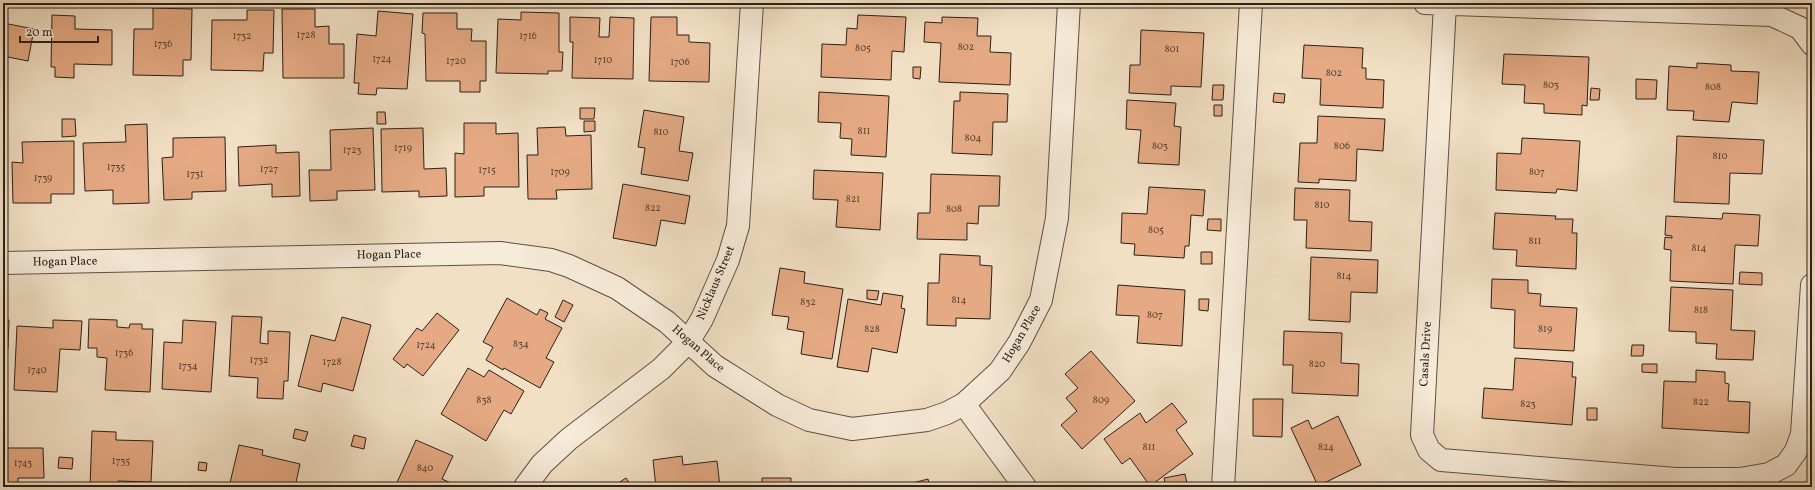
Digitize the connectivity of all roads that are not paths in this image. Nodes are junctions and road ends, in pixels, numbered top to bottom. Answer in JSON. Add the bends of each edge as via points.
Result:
{"nodes":[{"id":1,"x":752,"y":3,"type":"edge"},
{"id":2,"x":1069,"y":3,"type":"edge"},
{"id":3,"x":1251,"y":3,"type":"edge"},
{"id":4,"x":1435,"y":4,"type":"edge"},
{"id":5,"x":1812,"y":44,"type":"edge"},
{"id":6,"x":3,"y":263,"type":"edge"},
{"id":7,"x":1812,"y":284,"type":"edge"},
{"id":8,"x":688,"y":342,"type":"junction"},
{"id":9,"x":964,"y":404,"type":"junction"},
{"id":10,"x":1676,"y":483,"type":"edge"},
{"id":11,"x":525,"y":487,"type":"edge"},
{"id":12,"x":1025,"y":487,"type":"edge"},
{"id":13,"x":1223,"y":487,"type":"edge"}],
"edges":[{"from":1,"to":8,"type":"street","name":"Nicklaus Street","via":[[738,226],[728,260],[702,319]]},
{"from":2,"to":9,"type":"street","name":"Hogan Place","via":[[1057,218],[1041,300],[1019,343],[1000,371]]},
{"from":3,"to":13,"type":"street"},
{"from":4,"to":5,"type":"street","via":[[1772,15],[1800,28]]},
{"from":4,"to":10,"type":"street","name":"Casals Drive","via":[[1422,435],[1429,450],[1441,460]]},
{"from":6,"to":8,"type":"street","name":"Hogan Place","via":[[500,253],[557,262],[617,288],[667,322]]},
{"from":7,"to":10,"type":"street","name":"Casals Drive","via":[[1802,434],[1796,451],[1786,465],[1769,474],[1740,479]]},
{"from":8,"to":9,"type":"street","name":"Hogan Place","via":[[715,366],[777,405],[809,420],[852,428],[927,420]]},
{"from":8,"to":11,"type":"street","name":"Nicklaus Street","via":[[661,369],[568,440],[542,464]]},
{"from":9,"to":12,"type":"street"}]}
